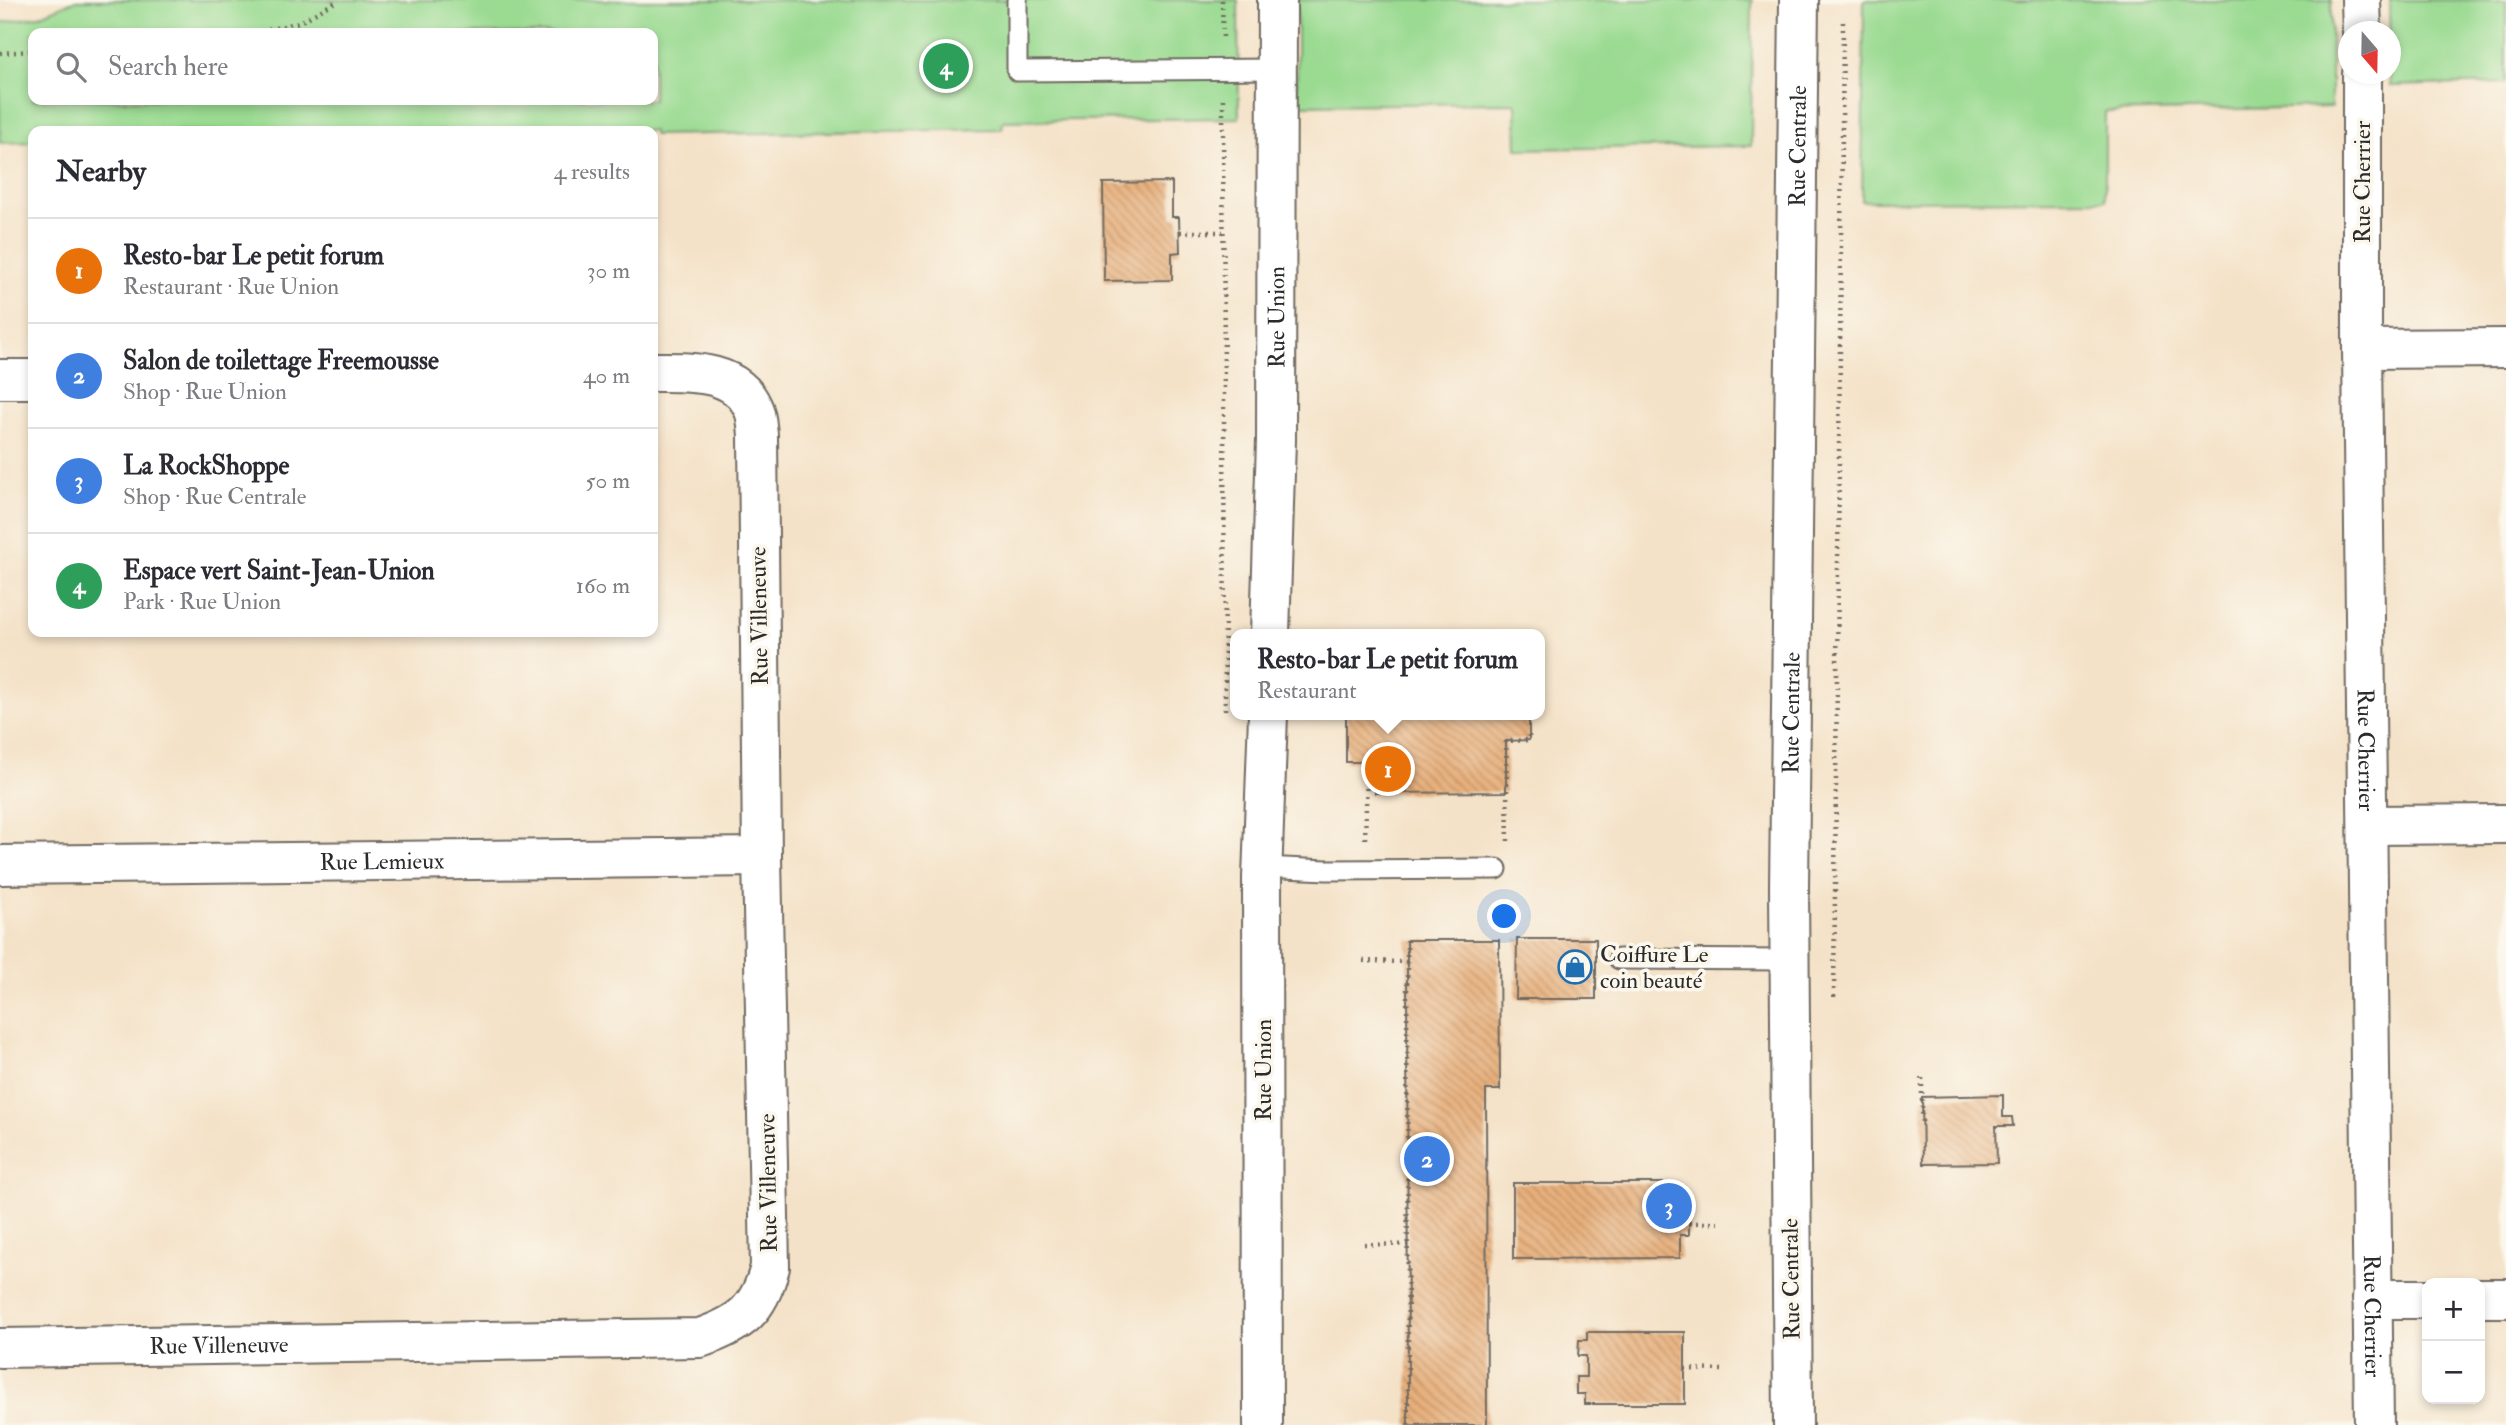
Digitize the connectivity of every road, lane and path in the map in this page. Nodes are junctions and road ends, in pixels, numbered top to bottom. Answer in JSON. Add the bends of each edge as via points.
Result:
{"nodes":[{"id":1,"x":339,"y":0,"type":"edge"},
{"id":2,"x":1017,"y":0,"type":"edge"},
{"id":3,"x":1223,"y":0,"type":"edge"},
{"id":4,"x":1277,"y":0,"type":"edge"},
{"id":5,"x":1799,"y":0,"type":"edge"},
{"id":6,"x":2361,"y":0,"type":"edge"},
{"id":7,"x":1843,"y":13,"type":"dead end"},
{"id":8,"x":2362,"y":21,"type":"edge"},
{"id":9,"x":275,"y":28,"type":"edge"},
{"id":10,"x":1223,"y":39,"type":"dead end"},
{"id":11,"x":28,"y":51,"type":"edge"},
{"id":12,"x":0,"y":54,"type":"edge"},
{"id":13,"x":1277,"y":69,"type":"junction"},
{"id":14,"x":2362,"y":84,"type":"edge"},
{"id":15,"x":1223,"y":88,"type":"dead end"},
{"id":16,"x":1223,"y":184,"type":"dead end"},
{"id":17,"x":1180,"y":232,"type":"dead end"},
{"id":18,"x":1223,"y":232,"type":"dead end"},
{"id":19,"x":2506,"y":348,"type":"edge"},
{"id":20,"x":2362,"y":349,"type":"junction"},
{"id":21,"x":658,"y":372,"type":"edge"},
{"id":22,"x":0,"y":379,"type":"edge"},
{"id":23,"x":28,"y":379,"type":"edge"},
{"id":24,"x":1270,"y":629,"type":"edge"},
{"id":25,"x":1268,"y":720,"type":"edge"},
{"id":26,"x":1530,"y":732,"type":"dead end"},
{"id":27,"x":1374,"y":773,"type":"dead end"},
{"id":28,"x":1366,"y":817,"type":"dead end"},
{"id":29,"x":2506,"y":824,"type":"edge"},
{"id":30,"x":2368,"y":825,"type":"junction"},
{"id":31,"x":762,"y":857,"type":"junction"},
{"id":32,"x":0,"y":865,"type":"edge"},
{"id":33,"x":1263,"y":867,"type":"junction"},
{"id":34,"x":1497,"y":869,"type":"joint"},
{"id":35,"x":1407,"y":940,"type":"dead end"},
{"id":36,"x":1619,"y":959,"type":"dead end"},
{"id":37,"x":1788,"y":960,"type":"junction"},
{"id":38,"x":1363,"y":961,"type":"dead end"},
{"id":39,"x":1407,"y":962,"type":"junction"},
{"id":40,"x":1834,"y":1002,"type":"dead end"},
{"id":41,"x":1922,"y":1078,"type":"dead end"},
{"id":42,"x":1922,"y":1126,"type":"dead end"},
{"id":43,"x":1689,"y":1223,"type":"dead end"},
{"id":44,"x":1718,"y":1223,"type":"dead end"},
{"id":45,"x":1364,"y":1244,"type":"dead end"},
{"id":46,"x":1407,"y":1245,"type":"junction"},
{"id":47,"x":2485,"y":1298,"type":"edge"},
{"id":48,"x":2506,"y":1298,"type":"edge"},
{"id":49,"x":2372,"y":1299,"type":"junction"},
{"id":50,"x":2422,"y":1299,"type":"edge"},
{"id":51,"x":0,"y":1348,"type":"edge"},
{"id":52,"x":1685,"y":1369,"type":"dead end"},
{"id":53,"x":1721,"y":1370,"type":"dead end"},
{"id":54,"x":1264,"y":1425,"type":"edge"},
{"id":55,"x":1408,"y":1425,"type":"edge"},
{"id":56,"x":1793,"y":1425,"type":"edge"},
{"id":57,"x":2374,"y":1425,"type":"edge"}],
"edges":[{"from":1,"to":9,"type":"path","via":[[300,22]]},
{"from":2,"to":13,"type":"lane","via":[[1017,71]]},
{"from":3,"to":10,"type":"path"},
{"from":4,"to":13,"type":"street","name":"Rue Union"},
{"from":5,"to":37,"type":"street","name":"Rue Centrale"},
{"from":6,"to":8,"type":"street"},
{"from":7,"to":40,"type":"path","name":"Rue Centrale"},
{"from":11,"to":12,"type":"path"},
{"from":13,"to":24,"type":"street","name":"Rue Union","via":[[1276,440]]},
{"from":14,"to":20,"type":"street","name":"Rue Cherrier"},
{"from":15,"to":16,"type":"path"},
{"from":17,"to":18,"type":"path"},
{"from":19,"to":20,"type":"street"},
{"from":20,"to":30,"type":"street","name":"Rue Cherrier"},
{"from":21,"to":31,"type":"street","name":"Rue Villeneuve","via":[[707,373],[731,382],[754,410],[758,435]]},
{"from":22,"to":23,"type":"street"},
{"from":25,"to":33,"type":"street","name":"Rue Union"},
{"from":26,"to":34,"type":"path","via":[[1529,740],[1506,741],[1509,869]]},
{"from":27,"to":28,"type":"path","via":[[1367,774]]},
{"from":29,"to":30,"type":"street"},
{"from":30,"to":49,"type":"street","name":"Rue Cherrier"},
{"from":31,"to":32,"type":"street","name":"Rue Lemieux"},
{"from":31,"to":51,"type":"street","name":"Rue Villeneuve","via":[[770,1267],[764,1289],[748,1314],[726,1329],[700,1338]]},
{"from":33,"to":34,"type":"lane"},
{"from":33,"to":54,"type":"street","name":"Rue Union"},
{"from":35,"to":39,"type":"path"},
{"from":36,"to":37,"type":"lane"},
{"from":37,"to":56,"type":"street","name":"Rue Centrale"},
{"from":38,"to":39,"type":"path"},
{"from":39,"to":46,"type":"path"},
{"from":41,"to":42,"type":"path"},
{"from":43,"to":44,"type":"path"},
{"from":45,"to":46,"type":"path"},
{"from":46,"to":55,"type":"path"},
{"from":47,"to":48,"type":"street"},
{"from":49,"to":50,"type":"street"},
{"from":49,"to":57,"type":"street","name":"Rue Cherrier"},
{"from":52,"to":53,"type":"path"}]}
